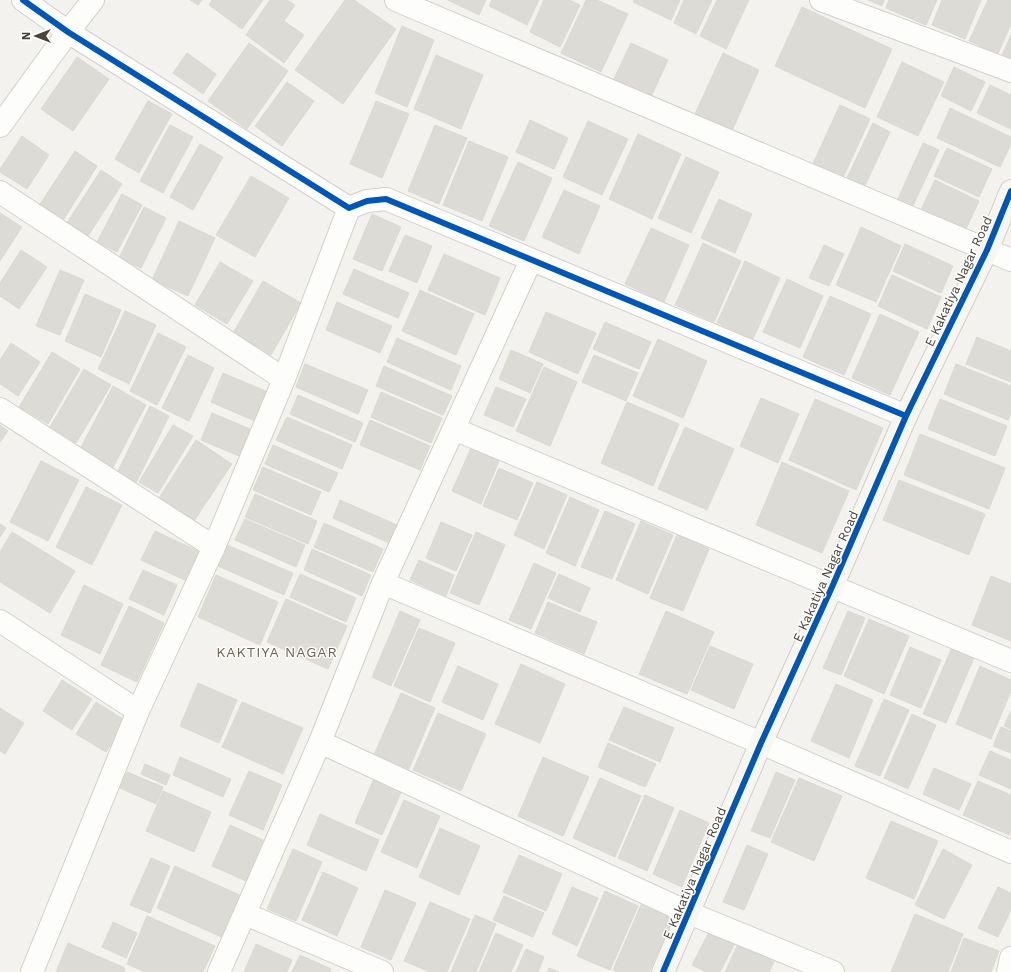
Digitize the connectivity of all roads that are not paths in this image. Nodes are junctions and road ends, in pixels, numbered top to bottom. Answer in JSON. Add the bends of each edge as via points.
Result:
{"nodes":[{"id":1,"x":23,"y":0,"type":"edge"},
{"id":2,"x":93,"y":0,"type":"edge"},
{"id":3,"x":396,"y":0,"type":"edge"},
{"id":4,"x":821,"y":0,"type":"edge"},
{"id":5,"x":68,"y":32,"type":"junction"},
{"id":6,"x":1011,"y":71,"type":"edge"},
{"id":7,"x":0,"y":126,"type":"edge"},
{"id":8,"x":1011,"y":191,"type":"edge"},
{"id":9,"x":0,"y":192,"type":"edge"},
{"id":10,"x":348,"y":208,"type":"junction"},
{"id":11,"x":986,"y":250,"type":"junction"},
{"id":12,"x":531,"y":260,"type":"junction"},
{"id":13,"x":1011,"y":260,"type":"edge"},
{"id":14,"x":284,"y":379,"type":"junction"},
{"id":15,"x":0,"y":409,"type":"edge"},
{"id":16,"x":906,"y":416,"type":"junction"},
{"id":17,"x":454,"y":429,"type":"junction"},
{"id":18,"x":214,"y":547,"type":"junction"},
{"id":19,"x":383,"y":583,"type":"junction"},
{"id":20,"x":832,"y":588,"type":"junction"},
{"id":21,"x":0,"y":621,"type":"edge"},
{"id":22,"x":1011,"y":661,"type":"edge"},
{"id":23,"x":138,"y":710,"type":"junction"},
{"id":24,"x":320,"y":742,"type":"junction"},
{"id":25,"x":761,"y":743,"type":"junction"},
{"id":26,"x":1011,"y":852,"type":"edge"},
{"id":27,"x":689,"y":913,"type":"junction"},
{"id":28,"x":245,"y":914,"type":"junction"},
{"id":29,"x":1011,"y":958,"type":"edge"},
{"id":30,"x":32,"y":972,"type":"edge"},
{"id":31,"x":219,"y":972,"type":"edge"},
{"id":32,"x":382,"y":972,"type":"edge"},
{"id":33,"x":663,"y":972,"type":"edge"},
{"id":34,"x":833,"y":972,"type":"edge"},
{"id":35,"x":1008,"y":972,"type":"edge"}],
"edges":[{"from":1,"to":5,"type":"street"},
{"from":2,"to":5,"type":"street"},
{"from":3,"to":11,"type":"street"},
{"from":4,"to":6,"type":"street"},
{"from":5,"to":7,"type":"street"},
{"from":5,"to":10,"type":"street"},
{"from":8,"to":11,"type":"street","name":"E Kakatiya Nagar Road"},
{"from":9,"to":14,"type":"street"},
{"from":10,"to":12,"type":"street","via":[[367,201],[386,199]]},
{"from":10,"to":14,"type":"street"},
{"from":11,"to":13,"type":"street"},
{"from":11,"to":16,"type":"street","name":"E Kakatiya Nagar Road"},
{"from":12,"to":16,"type":"street"},
{"from":12,"to":17,"type":"street"},
{"from":14,"to":18,"type":"street"},
{"from":15,"to":18,"type":"street"},
{"from":16,"to":20,"type":"street","name":"E Kakatiya Nagar Road"},
{"from":17,"to":19,"type":"street"},
{"from":17,"to":20,"type":"street"},
{"from":18,"to":23,"type":"street"},
{"from":19,"to":24,"type":"street"},
{"from":19,"to":25,"type":"street"},
{"from":20,"to":22,"type":"street"},
{"from":20,"to":25,"type":"street","name":"E Kakatiya Nagar Road"},
{"from":21,"to":23,"type":"street"},
{"from":23,"to":30,"type":"street"},
{"from":24,"to":27,"type":"street"},
{"from":24,"to":28,"type":"street"},
{"from":25,"to":26,"type":"street"},
{"from":25,"to":27,"type":"street","name":"E Kakatiya Nagar Road"},
{"from":27,"to":33,"type":"street","name":"E Kakatiya Nagar Road"},
{"from":27,"to":34,"type":"street"},
{"from":28,"to":31,"type":"street"},
{"from":28,"to":32,"type":"street"},
{"from":29,"to":35,"type":"street"}]}
